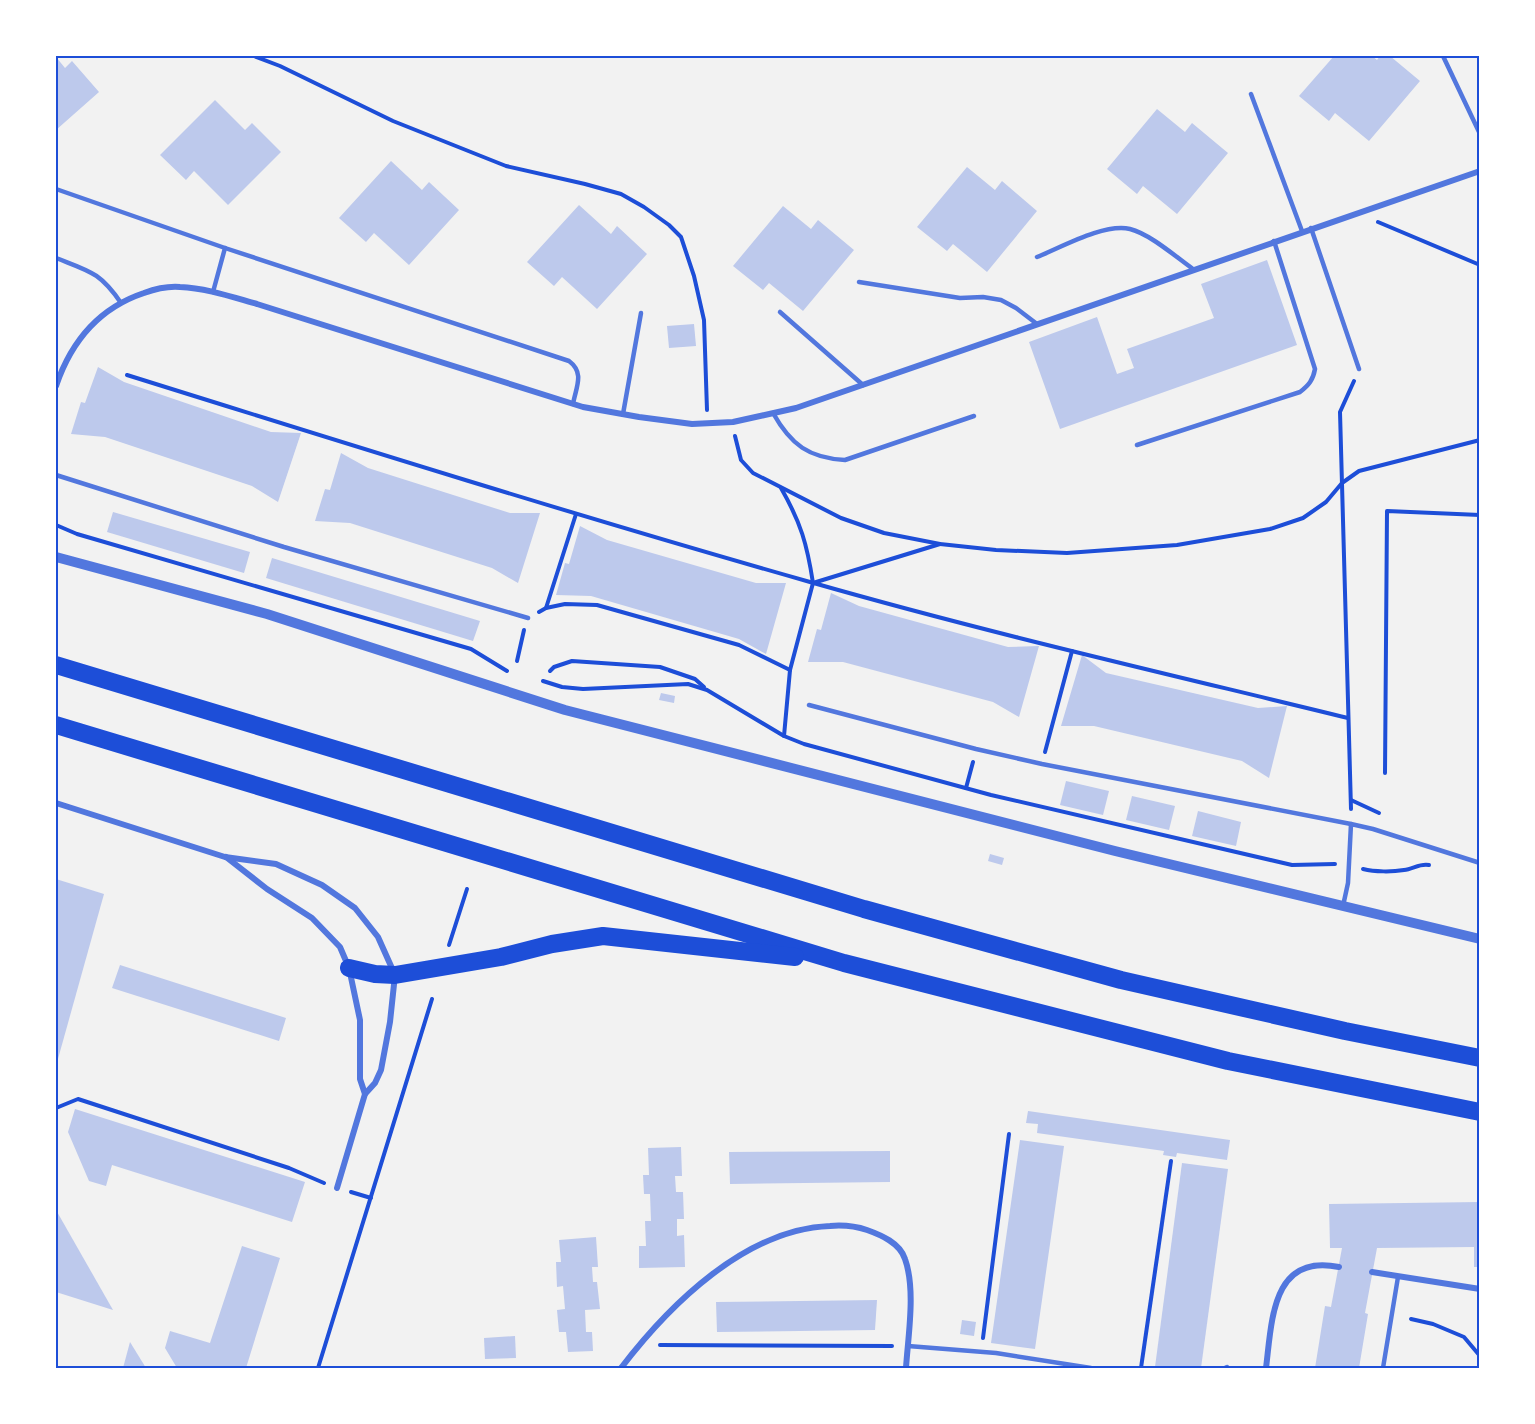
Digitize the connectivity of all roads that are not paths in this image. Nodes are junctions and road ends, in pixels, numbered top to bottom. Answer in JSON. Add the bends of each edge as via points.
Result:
{"nodes":[{"id":1,"x":1443,"y":56,"type":"edge"},
{"id":2,"x":1251,"y":94,"type":"dead end"},
{"id":3,"x":1479,"y":134,"type":"edge"},
{"id":4,"x":1479,"y":171,"type":"edge"},
{"id":5,"x":56,"y":189,"type":"edge"},
{"id":6,"x":1311,"y":228,"type":"junction"},
{"id":7,"x":1302,"y":231,"type":"junction"},
{"id":8,"x":1274,"y":241,"type":"junction"},
{"id":9,"x":225,"y":248,"type":"junction"},
{"id":10,"x":1037,"y":257,"type":"dead end"},
{"id":11,"x":57,"y":259,"type":"edge"},
{"id":12,"x":56,"y":266,"type":"edge"},
{"id":13,"x":1193,"y":269,"type":"junction"},
{"id":14,"x":859,"y":282,"type":"dead end"},
{"id":15,"x":213,"y":292,"type":"junction"},
{"id":16,"x":121,"y":303,"type":"junction"},
{"id":17,"x":780,"y":312,"type":"dead end"},
{"id":18,"x":641,"y":313,"type":"dead end"},
{"id":19,"x":1036,"y":324,"type":"junction"},
{"id":20,"x":1359,"y":369,"type":"road end"},
{"id":21,"x":863,"y":385,"type":"junction"},
{"id":22,"x":56,"y":386,"type":"edge"},
{"id":23,"x":573,"y":404,"type":"junction"},
{"id":24,"x":774,"y":413,"type":"junction"},
{"id":25,"x":622,"y":414,"type":"junction"},
{"id":26,"x":974,"y":416,"type":"dead end"},
{"id":27,"x":1137,"y":445,"type":"dead end"},
{"id":28,"x":56,"y":475,"type":"edge"},
{"id":29,"x":56,"y":557,"type":"edge"},
{"id":30,"x":528,"y":618,"type":"road end"},
{"id":31,"x":56,"y":665,"type":"edge"},
{"id":32,"x":809,"y":705,"type":"dead end"},
{"id":33,"x":56,"y":725,"type":"edge"},
{"id":34,"x":56,"y":803,"type":"edge"},
{"id":35,"x":1352,"y":824,"type":"junction"},
{"id":36,"x":225,"y":857,"type":"junction"},
{"id":37,"x":1479,"y":863,"type":"edge"},
{"id":38,"x":1343,"y":906,"type":"junction"},
{"id":39,"x":1479,"y":939,"type":"edge"},
{"id":40,"x":844,"y":963,"type":"junction"},
{"id":41,"x":349,"y":968,"type":"junction"},
{"id":42,"x":396,"y":975,"type":"junction"},
{"id":43,"x":1479,"y":1058,"type":"edge"},
{"id":44,"x":365,"y":1094,"type":"junction"},
{"id":45,"x":1479,"y":1112,"type":"edge"},
{"id":46,"x":336,"y":1188,"type":"dead end"},
{"id":47,"x":1339,"y":1267,"type":"dead end"},
{"id":48,"x":1372,"y":1272,"type":"dead end"},
{"id":49,"x":1398,"y":1277,"type":"junction"},
{"id":50,"x":1479,"y":1289,"type":"edge"},
{"id":51,"x":908,"y":1347,"type":"junction"},
{"id":52,"x":621,"y":1368,"type":"edge"},
{"id":53,"x":906,"y":1368,"type":"edge"},
{"id":54,"x":1091,"y":1368,"type":"edge"},
{"id":55,"x":1266,"y":1368,"type":"edge"},
{"id":56,"x":1383,"y":1368,"type":"edge"}],
"edges":[{"from":1,"to":3,"type":"lane"},
{"from":2,"to":7,"type":"lane"},
{"from":4,"to":6,"type":"street"},
{"from":5,"to":9,"type":"lane"},
{"from":6,"to":7,"type":"street"},
{"from":6,"to":20,"type":"lane"},
{"from":7,"to":8,"type":"street"},
{"from":8,"to":13,"type":"street"},
{"from":8,"to":27,"type":"lane","via":[[1316,369],[1309,386]]},
{"from":9,"to":15,"type":"lane"},
{"from":9,"to":23,"type":"lane","via":[[569,361],[579,374]]},
{"from":10,"to":13,"type":"lane","via":[[1106,229],[1119,228],[1146,237]]},
{"from":11,"to":12,"type":"lane"},
{"from":11,"to":16,"type":"lane","via":[[101,278]]},
{"from":13,"to":19,"type":"street"},
{"from":14,"to":19,"type":"lane","via":[[960,298],[1001,300]]},
{"from":15,"to":16,"type":"street","via":[[179,286],[156,289]]},
{"from":15,"to":23,"type":"street"},
{"from":16,"to":22,"type":"street","via":[[90,325],[74,346]]},
{"from":17,"to":21,"type":"lane"},
{"from":18,"to":25,"type":"lane"},
{"from":19,"to":21,"type":"street"},
{"from":21,"to":24,"type":"street"},
{"from":23,"to":25,"type":"street"},
{"from":24,"to":25,"type":"street","via":[[733,422],[692,424]]},
{"from":24,"to":26,"type":"lane","via":[[784,432],[809,452],[825,459],[845,460]]},
{"from":28,"to":30,"type":"lane"},
{"from":29,"to":38,"type":"street","via":[[267,614],[565,710]]},
{"from":31,"to":43,"type":"highway","via":[[864,909],[1076,968]]},
{"from":32,"to":35,"type":"lane","via":[[1042,764]]},
{"from":33,"to":40,"type":"highway"},
{"from":34,"to":36,"type":"street"},
{"from":35,"to":37,"type":"lane"},
{"from":35,"to":38,"type":"lane"},
{"from":36,"to":41,"type":"street","via":[[312,918],[340,947]]},
{"from":36,"to":42,"type":"street","via":[[276,864],[322,885],[355,908],[378,937]]},
{"from":38,"to":39,"type":"street"},
{"from":40,"to":42,"type":"highway","via":[[603,936]]},
{"from":40,"to":45,"type":"highway","via":[[1228,1061]]},
{"from":41,"to":42,"type":"highway"},
{"from":41,"to":44,"type":"street","via":[[360,1020],[360,1080]]},
{"from":42,"to":44,"type":"street","via":[[381,1070]]},
{"from":44,"to":46,"type":"street"},
{"from":47,"to":55,"type":"street","via":[[1322,1263],[1305,1267],[1284,1284],[1272,1323]]},
{"from":48,"to":49,"type":"street"},
{"from":49,"to":50,"type":"street"},
{"from":49,"to":56,"type":"lane"},
{"from":51,"to":52,"type":"street","via":[[911,1284],[905,1257],[894,1244],[862,1228],[819,1226],[784,1233],[735,1257],[695,1289]]},
{"from":51,"to":53,"type":"street"},
{"from":51,"to":54,"type":"lane","via":[[981,1352]]}]}
